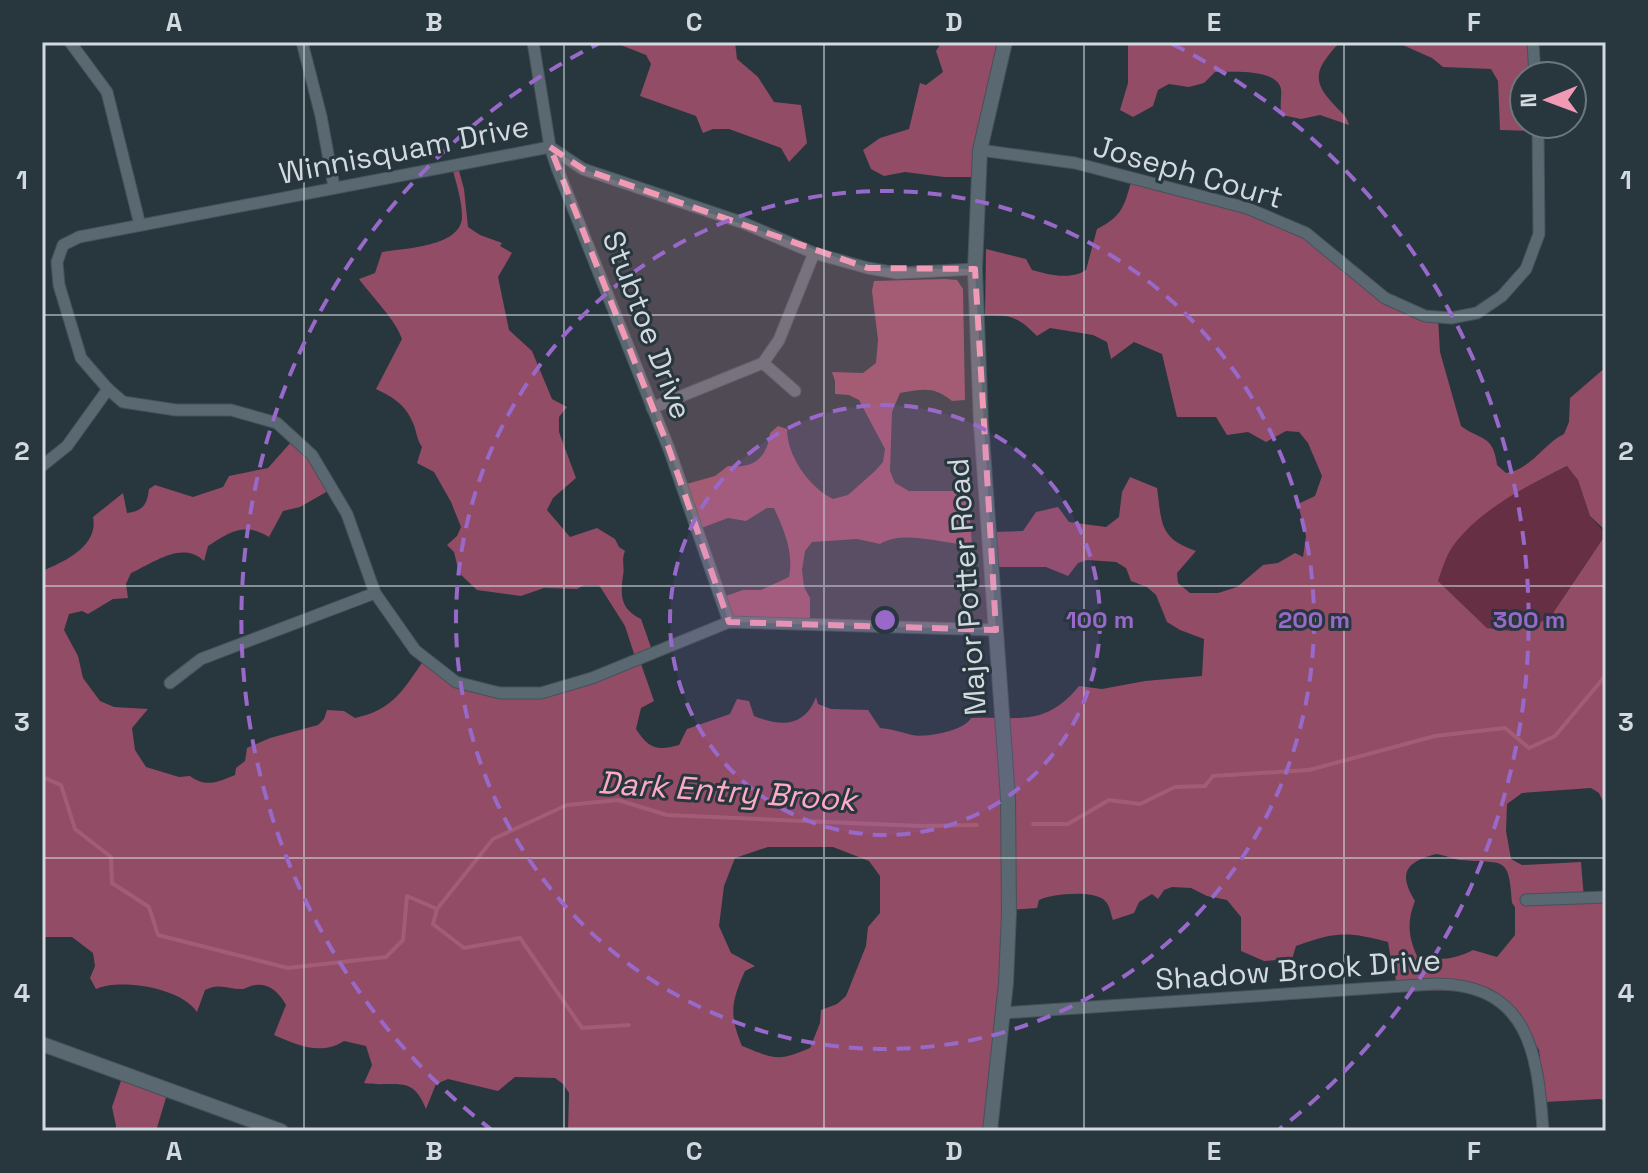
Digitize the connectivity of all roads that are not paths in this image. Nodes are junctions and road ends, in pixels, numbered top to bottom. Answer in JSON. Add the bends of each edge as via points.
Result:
{"nodes":[{"id":1,"x":70,"y":42,"type":"edge"},
{"id":2,"x":302,"y":42,"type":"edge"},
{"id":3,"x":533,"y":42,"type":"edge"},
{"id":4,"x":1005,"y":42,"type":"edge"},
{"id":5,"x":1538,"y":140,"type":"edge"},
{"id":6,"x":550,"y":147,"type":"junction"},
{"id":7,"x":980,"y":150,"type":"junction"},
{"id":8,"x":334,"y":187,"type":"junction"},
{"id":9,"x":140,"y":225,"type":"junction"},
{"id":10,"x":814,"y":253,"type":"junction"},
{"id":11,"x":975,"y":269,"type":"junction"},
{"id":12,"x":763,"y":363,"type":"junction"},
{"id":13,"x":108,"y":389,"type":"junction"},
{"id":14,"x":795,"y":391,"type":"dead end"},
{"id":15,"x":652,"y":408,"type":"junction"},
{"id":16,"x":42,"y":466,"type":"edge"},
{"id":17,"x":375,"y":593,"type":"junction"},
{"id":18,"x":729,"y":622,"type":"junction"},
{"id":19,"x":996,"y":630,"type":"junction"},
{"id":20,"x":170,"y":683,"type":"dead end"},
{"id":21,"x":1606,"y":897,"type":"edge"},
{"id":22,"x":1526,"y":900,"type":"dead end"},
{"id":23,"x":1003,"y":1013,"type":"junction"},
{"id":24,"x":42,"y":1044,"type":"edge"},
{"id":25,"x":281,"y":1131,"type":"edge"},
{"id":26,"x":990,"y":1131,"type":"edge"},
{"id":27,"x":1543,"y":1131,"type":"edge"}],
"edges":[{"from":1,"to":9,"type":"street","via":[[107,92]]},
{"from":2,"to":8,"type":"street"},
{"from":3,"to":6,"type":"street","name":"Stubtoe Drive"},
{"from":4,"to":7,"type":"street","name":"Major Potter Road"},
{"from":5,"to":7,"type":"street","name":"Joseph Court","via":[[1539,234],[1526,269],[1490,305],[1451,318],[1425,316],[1385,298],[1306,233],[1247,208],[1075,163]]},
{"from":6,"to":8,"type":"street","name":"Winnisquam Drive"},
{"from":6,"to":10,"type":"street","name":"Winnisquam Drive","via":[[583,169],[741,222]]},
{"from":6,"to":15,"type":"street","name":"Stubtoe Drive"},
{"from":7,"to":11,"type":"street","name":"Major Potter Road"},
{"from":8,"to":9,"type":"street","name":"Winnisquam Drive"},
{"from":9,"to":13,"type":"street","name":"Winnisquam Drive","via":[[79,237],[63,245],[57,262],[81,358]]},
{"from":10,"to":11,"type":"street","name":"Winnisquam Drive","via":[[897,273]]},
{"from":10,"to":12,"type":"street","via":[[779,340]]},
{"from":11,"to":19,"type":"street","name":"Major Potter Road"},
{"from":12,"to":14,"type":"street"},
{"from":12,"to":15,"type":"street"},
{"from":13,"to":16,"type":"street","via":[[67,446]]},
{"from":13,"to":17,"type":"street","via":[[123,402],[176,410],[231,410],[277,423],[312,455],[347,514]]},
{"from":15,"to":18,"type":"street","name":"Stubtoe Drive"},
{"from":17,"to":18,"type":"street","via":[[415,650],[456,682],[500,693],[541,693],[592,678]]},
{"from":17,"to":20,"type":"street","via":[[201,659]]},
{"from":18,"to":19,"type":"street"},
{"from":19,"to":23,"type":"street","name":"Major Potter Road","via":[[1008,798]]},
{"from":21,"to":22,"type":"street"},
{"from":23,"to":26,"type":"street","name":"Major Potter Road"},
{"from":23,"to":27,"type":"street","name":"Shadow Brook Drive","via":[[1434,984],[1473,987],[1510,1009],[1527,1038],[1538,1069]]},
{"from":24,"to":25,"type":"street"}]}
